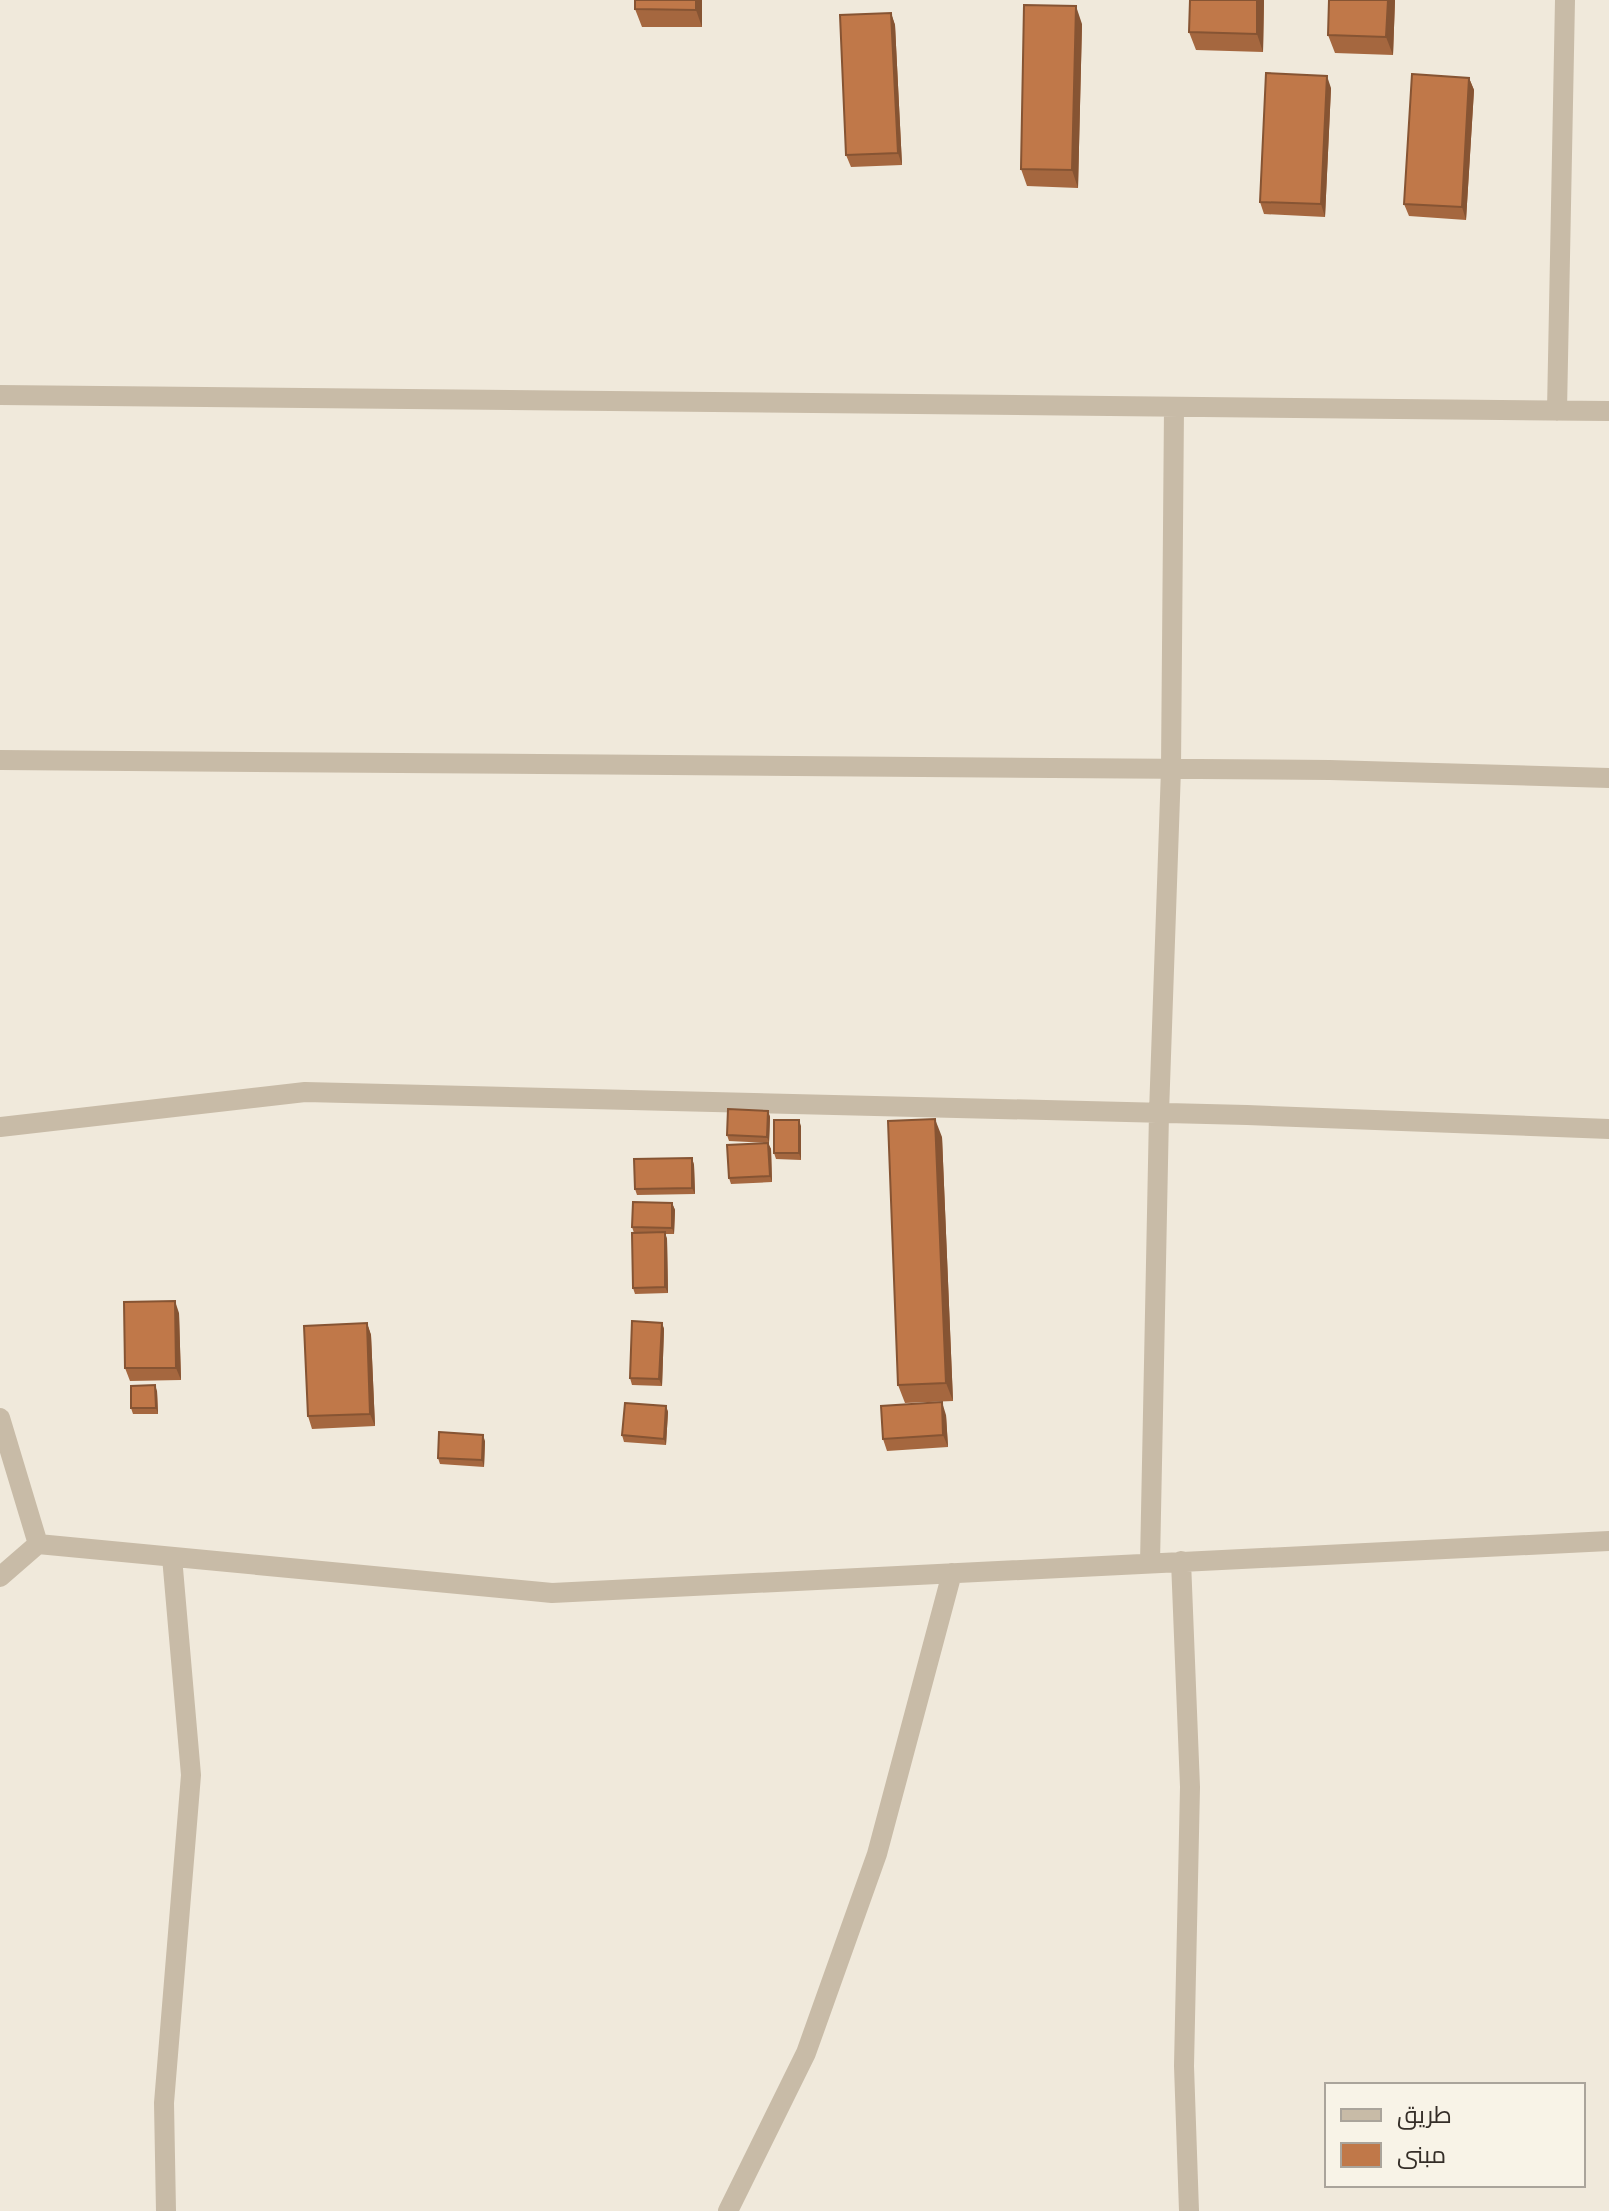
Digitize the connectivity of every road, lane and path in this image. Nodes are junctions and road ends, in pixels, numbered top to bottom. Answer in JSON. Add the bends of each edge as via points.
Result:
{"nodes":[{"id":1,"x":1565,"y":0,"type":"edge"},
{"id":2,"x":0,"y":395,"type":"edge"},
{"id":3,"x":1174,"y":408,"type":"junction"},
{"id":4,"x":1557,"y":411,"type":"junction"},
{"id":5,"x":1609,"y":411,"type":"edge"},
{"id":6,"x":0,"y":760,"type":"edge"},
{"id":7,"x":1171,"y":769,"type":"junction"},
{"id":8,"x":1609,"y":778,"type":"edge"},
{"id":9,"x":1159,"y":1113,"type":"junction"},
{"id":10,"x":0,"y":1127,"type":"edge"},
{"id":11,"x":1609,"y":1129,"type":"edge"},
{"id":12,"x":0,"y":1418,"type":"edge"},
{"id":13,"x":1609,"y":1541,"type":"edge"},
{"id":14,"x":38,"y":1544,"type":"junction"},
{"id":15,"x":172,"y":1557,"type":"junction"},
{"id":16,"x":1181,"y":1561,"type":"junction"},
{"id":17,"x":1150,"y":1563,"type":"junction"},
{"id":18,"x":952,"y":1573,"type":"junction"},
{"id":19,"x":0,"y":1577,"type":"edge"},
{"id":20,"x":166,"y":2211,"type":"edge"},
{"id":21,"x":728,"y":2211,"type":"edge"},
{"id":22,"x":1189,"y":2211,"type":"edge"}],
"edges":[{"from":1,"to":4,"type":"street"},
{"from":2,"to":3,"type":"street"},
{"from":3,"to":4,"type":"street"},
{"from":3,"to":7,"type":"street"},
{"from":4,"to":5,"type":"street"},
{"from":6,"to":7,"type":"street"},
{"from":7,"to":8,"type":"street"},
{"from":7,"to":9,"type":"street"},
{"from":9,"to":10,"type":"street","via":[[305,1092]]},
{"from":9,"to":11,"type":"street"},
{"from":9,"to":17,"type":"street"},
{"from":12,"to":14,"type":"street"},
{"from":13,"to":16,"type":"street"},
{"from":14,"to":15,"type":"street"},
{"from":14,"to":19,"type":"street"},
{"from":15,"to":18,"type":"street","via":[[552,1593]]},
{"from":15,"to":20,"type":"street","via":[[191,1775],[164,2103]]},
{"from":16,"to":17,"type":"street"},
{"from":16,"to":22,"type":"street","via":[[1190,1787],[1184,2066]]},
{"from":17,"to":18,"type":"street"},
{"from":18,"to":21,"type":"street","via":[[877,1854],[806,2053]]}]}
